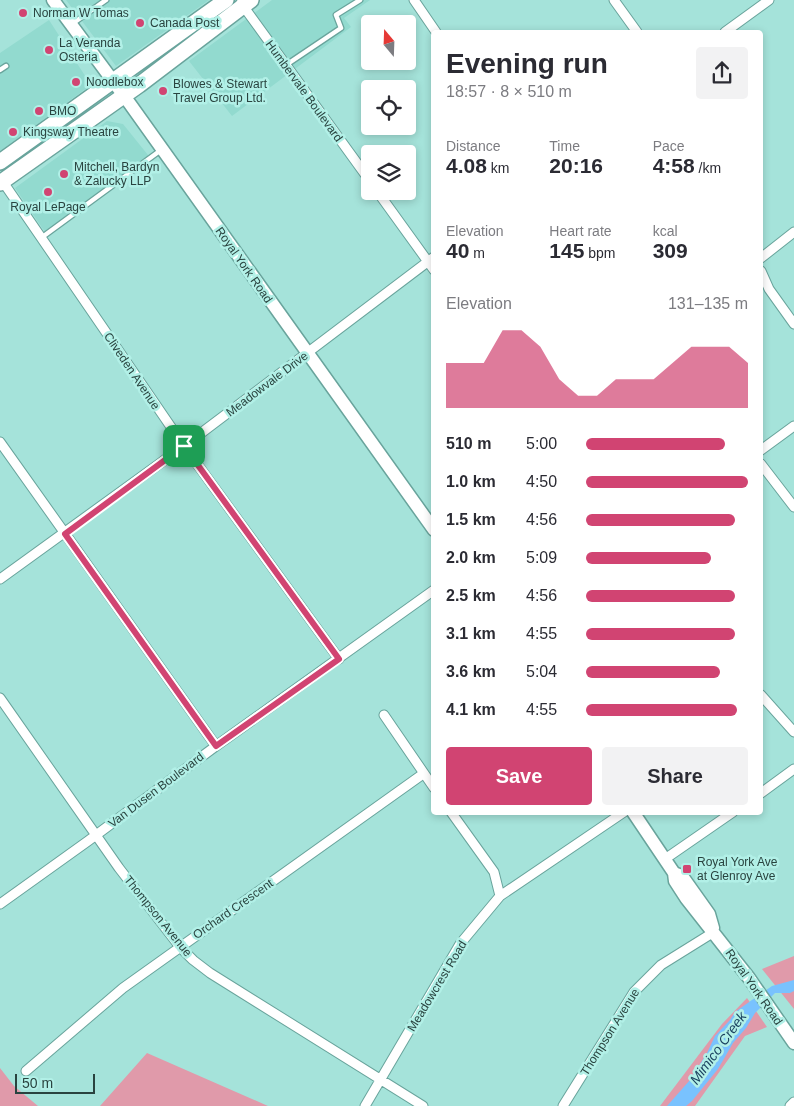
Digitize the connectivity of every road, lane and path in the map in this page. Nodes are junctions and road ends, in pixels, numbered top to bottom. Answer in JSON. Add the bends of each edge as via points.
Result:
{"nodes":[{"id":1,"x":106,"y":0,"type":"edge"},
{"id":2,"x":226,"y":0,"type":"edge"},
{"id":3,"x":360,"y":0,"type":"edge"},
{"id":4,"x":414,"y":0,"type":"edge"},
{"id":5,"x":614,"y":0,"type":"edge"},
{"id":6,"x":769,"y":0,"type":"edge"},
{"id":7,"x":58,"y":2,"type":"edge"},
{"id":8,"x":245,"y":2,"type":"edge"},
{"id":9,"x":71,"y":25,"type":"junction"},
{"id":10,"x":435,"y":30,"type":"edge"},
{"id":11,"x":636,"y":30,"type":"edge"},
{"id":12,"x":728,"y":30,"type":"edge"},
{"id":13,"x":286,"y":65,"type":"junction"},
{"id":14,"x":6,"y":66,"type":"dead end"},
{"id":15,"x":0,"y":70,"type":"edge"},
{"id":16,"x":114,"y":81,"type":"junction"},
{"id":17,"x":124,"y":95,"type":"junction"},
{"id":18,"x":162,"y":149,"type":"junction"},
{"id":19,"x":0,"y":162,"type":"edge"},
{"id":20,"x":361,"y":169,"type":"edge"},
{"id":21,"x":1,"y":180,"type":"edge"},
{"id":22,"x":384,"y":200,"type":"edge"},
{"id":23,"x":794,"y":232,"type":"edge"},
{"id":24,"x":41,"y":238,"type":"junction"},
{"id":25,"x":763,"y":256,"type":"edge"},
{"id":26,"x":431,"y":259,"type":"edge"},
{"id":27,"x":763,"y":275,"type":"edge"},
{"id":28,"x":794,"y":324,"type":"edge"},
{"id":29,"x":307,"y":354,"type":"junction"},
{"id":30,"x":794,"y":426,"type":"edge"},
{"id":31,"x":0,"y":442,"type":"edge"},
{"id":32,"x":184,"y":446,"type":"junction"},
{"id":33,"x":763,"y":449,"type":"edge"},
{"id":34,"x":763,"y":467,"type":"edge"},
{"id":35,"x":794,"y":507,"type":"edge"},
{"id":36,"x":431,"y":526,"type":"edge"},
{"id":37,"x":65,"y":534,"type":"junction"},
{"id":38,"x":0,"y":579,"type":"edge"},
{"id":39,"x":431,"y":592,"type":"edge"},
{"id":40,"x":339,"y":659,"type":"junction"},
{"id":41,"x":763,"y":697,"type":"edge"},
{"id":42,"x":0,"y":698,"type":"edge"},
{"id":43,"x":384,"y":715,"type":"dead end"},
{"id":44,"x":794,"y":732,"type":"edge"},
{"id":45,"x":216,"y":746,"type":"junction"},
{"id":46,"x":794,"y":769,"type":"edge"},
{"id":47,"x":423,"y":774,"type":"junction"},
{"id":48,"x":431,"y":784,"type":"edge"},
{"id":49,"x":763,"y":792,"type":"edge"},
{"id":50,"x":453,"y":815,"type":"edge"},
{"id":51,"x":620,"y":815,"type":"edge"},
{"id":52,"x":636,"y":815,"type":"edge"},
{"id":53,"x":729,"y":815,"type":"edge"},
{"id":54,"x":96,"y":835,"type":"junction"},
{"id":55,"x":665,"y":859,"type":"junction"},
{"id":56,"x":500,"y":896,"type":"junction"},
{"id":57,"x":0,"y":904,"type":"edge"},
{"id":58,"x":714,"y":932,"type":"junction"},
{"id":59,"x":180,"y":947,"type":"junction"},
{"id":60,"x":794,"y":1044,"type":"edge"},
{"id":61,"x":26,"y":1071,"type":"dead end"},
{"id":62,"x":381,"y":1080,"type":"junction"},
{"id":63,"x":794,"y":1102,"type":"edge"},
{"id":64,"x":366,"y":1106,"type":"edge"},
{"id":65,"x":423,"y":1106,"type":"edge"},
{"id":66,"x":563,"y":1106,"type":"edge"},
{"id":67,"x":790,"y":1106,"type":"edge"}],
"edges":[{"from":1,"to":9,"type":"lane"},
{"from":2,"to":16,"type":"main road"},
{"from":3,"to":13,"type":"lane","via":[[336,16],[340,28]]},
{"from":4,"to":10,"type":"street"},
{"from":5,"to":11,"type":"street"},
{"from":6,"to":12,"type":"street"},
{"from":7,"to":9,"type":"main road","name":"Royal York Road"},
{"from":8,"to":13,"type":"street","name":"Humbervale Boulevard"},
{"from":8,"to":17,"type":"main road"},
{"from":9,"to":16,"type":"main road","name":"Royal York Road"},
{"from":13,"to":20,"type":"street","name":"Humbervale Boulevard"},
{"from":14,"to":15,"type":"lane"},
{"from":16,"to":17,"type":"main road","name":"Royal York Road"},
{"from":16,"to":19,"type":"main road"},
{"from":17,"to":18,"type":"main road","name":"Royal York Road"},
{"from":17,"to":21,"type":"main road"},
{"from":18,"to":24,"type":"lane"},
{"from":18,"to":29,"type":"main road","name":"Royal York Road"},
{"from":21,"to":24,"type":"street","name":"Cliveden Avenue"},
{"from":22,"to":26,"type":"street"},
{"from":23,"to":25,"type":"street"},
{"from":24,"to":32,"type":"street","name":"Cliveden Avenue"},
{"from":26,"to":29,"type":"street","name":"Meadowvale Drive"},
{"from":27,"to":28,"type":"street","via":[[769,289]]},
{"from":29,"to":32,"type":"street","name":"Meadowvale Drive"},
{"from":29,"to":36,"type":"main road","name":"Royal York Road"},
{"from":30,"to":33,"type":"street"},
{"from":31,"to":37,"type":"street"},
{"from":32,"to":37,"type":"street","name":"Meadowvale Drive"},
{"from":32,"to":40,"type":"street","name":"Cliveden Avenue"},
{"from":34,"to":35,"type":"street"},
{"from":37,"to":38,"type":"street","name":"Meadowvale Drive"},
{"from":37,"to":45,"type":"street"},
{"from":39,"to":40,"type":"street","name":"Van Dusen Boulevard"},
{"from":40,"to":45,"type":"street","name":"Van Dusen Boulevard"},
{"from":41,"to":44,"type":"street"},
{"from":42,"to":54,"type":"street","name":"Thompson Avenue"},
{"from":43,"to":47,"type":"street"},
{"from":45,"to":54,"type":"street","name":"Van Dusen Boulevard"},
{"from":46,"to":49,"type":"street"},
{"from":47,"to":48,"type":"street"},
{"from":47,"to":59,"type":"street","name":"Orchard Crescent"},
{"from":50,"to":56,"type":"street","via":[[494,872]]},
{"from":51,"to":56,"type":"street","name":"Meadowcrest Road"},
{"from":52,"to":55,"type":"main road","name":"Royal York Road"},
{"from":53,"to":55,"type":"street"},
{"from":54,"to":57,"type":"street","name":"Van Dusen Boulevard"},
{"from":54,"to":59,"type":"street","name":"Thompson Avenue"},
{"from":55,"to":58,"type":"main road","name":"Royal York Road","via":[[686,898]]},
{"from":56,"to":62,"type":"street","name":"Meadowcrest Road","via":[[460,944]]},
{"from":58,"to":60,"type":"main road","name":"Royal York Road"},
{"from":58,"to":66,"type":"street","name":"Thompson Avenue","via":[[661,965],[634,992]]},
{"from":59,"to":61,"type":"street","name":"Orchard Crescent","via":[[123,988]]},
{"from":59,"to":62,"type":"street","name":"Thompson Avenue","via":[[210,973]]},
{"from":62,"to":64,"type":"street","name":"Meadowcrest Road"},
{"from":62,"to":65,"type":"street","name":"Thompson Avenue"},
{"from":63,"to":67,"type":"street"}]}
